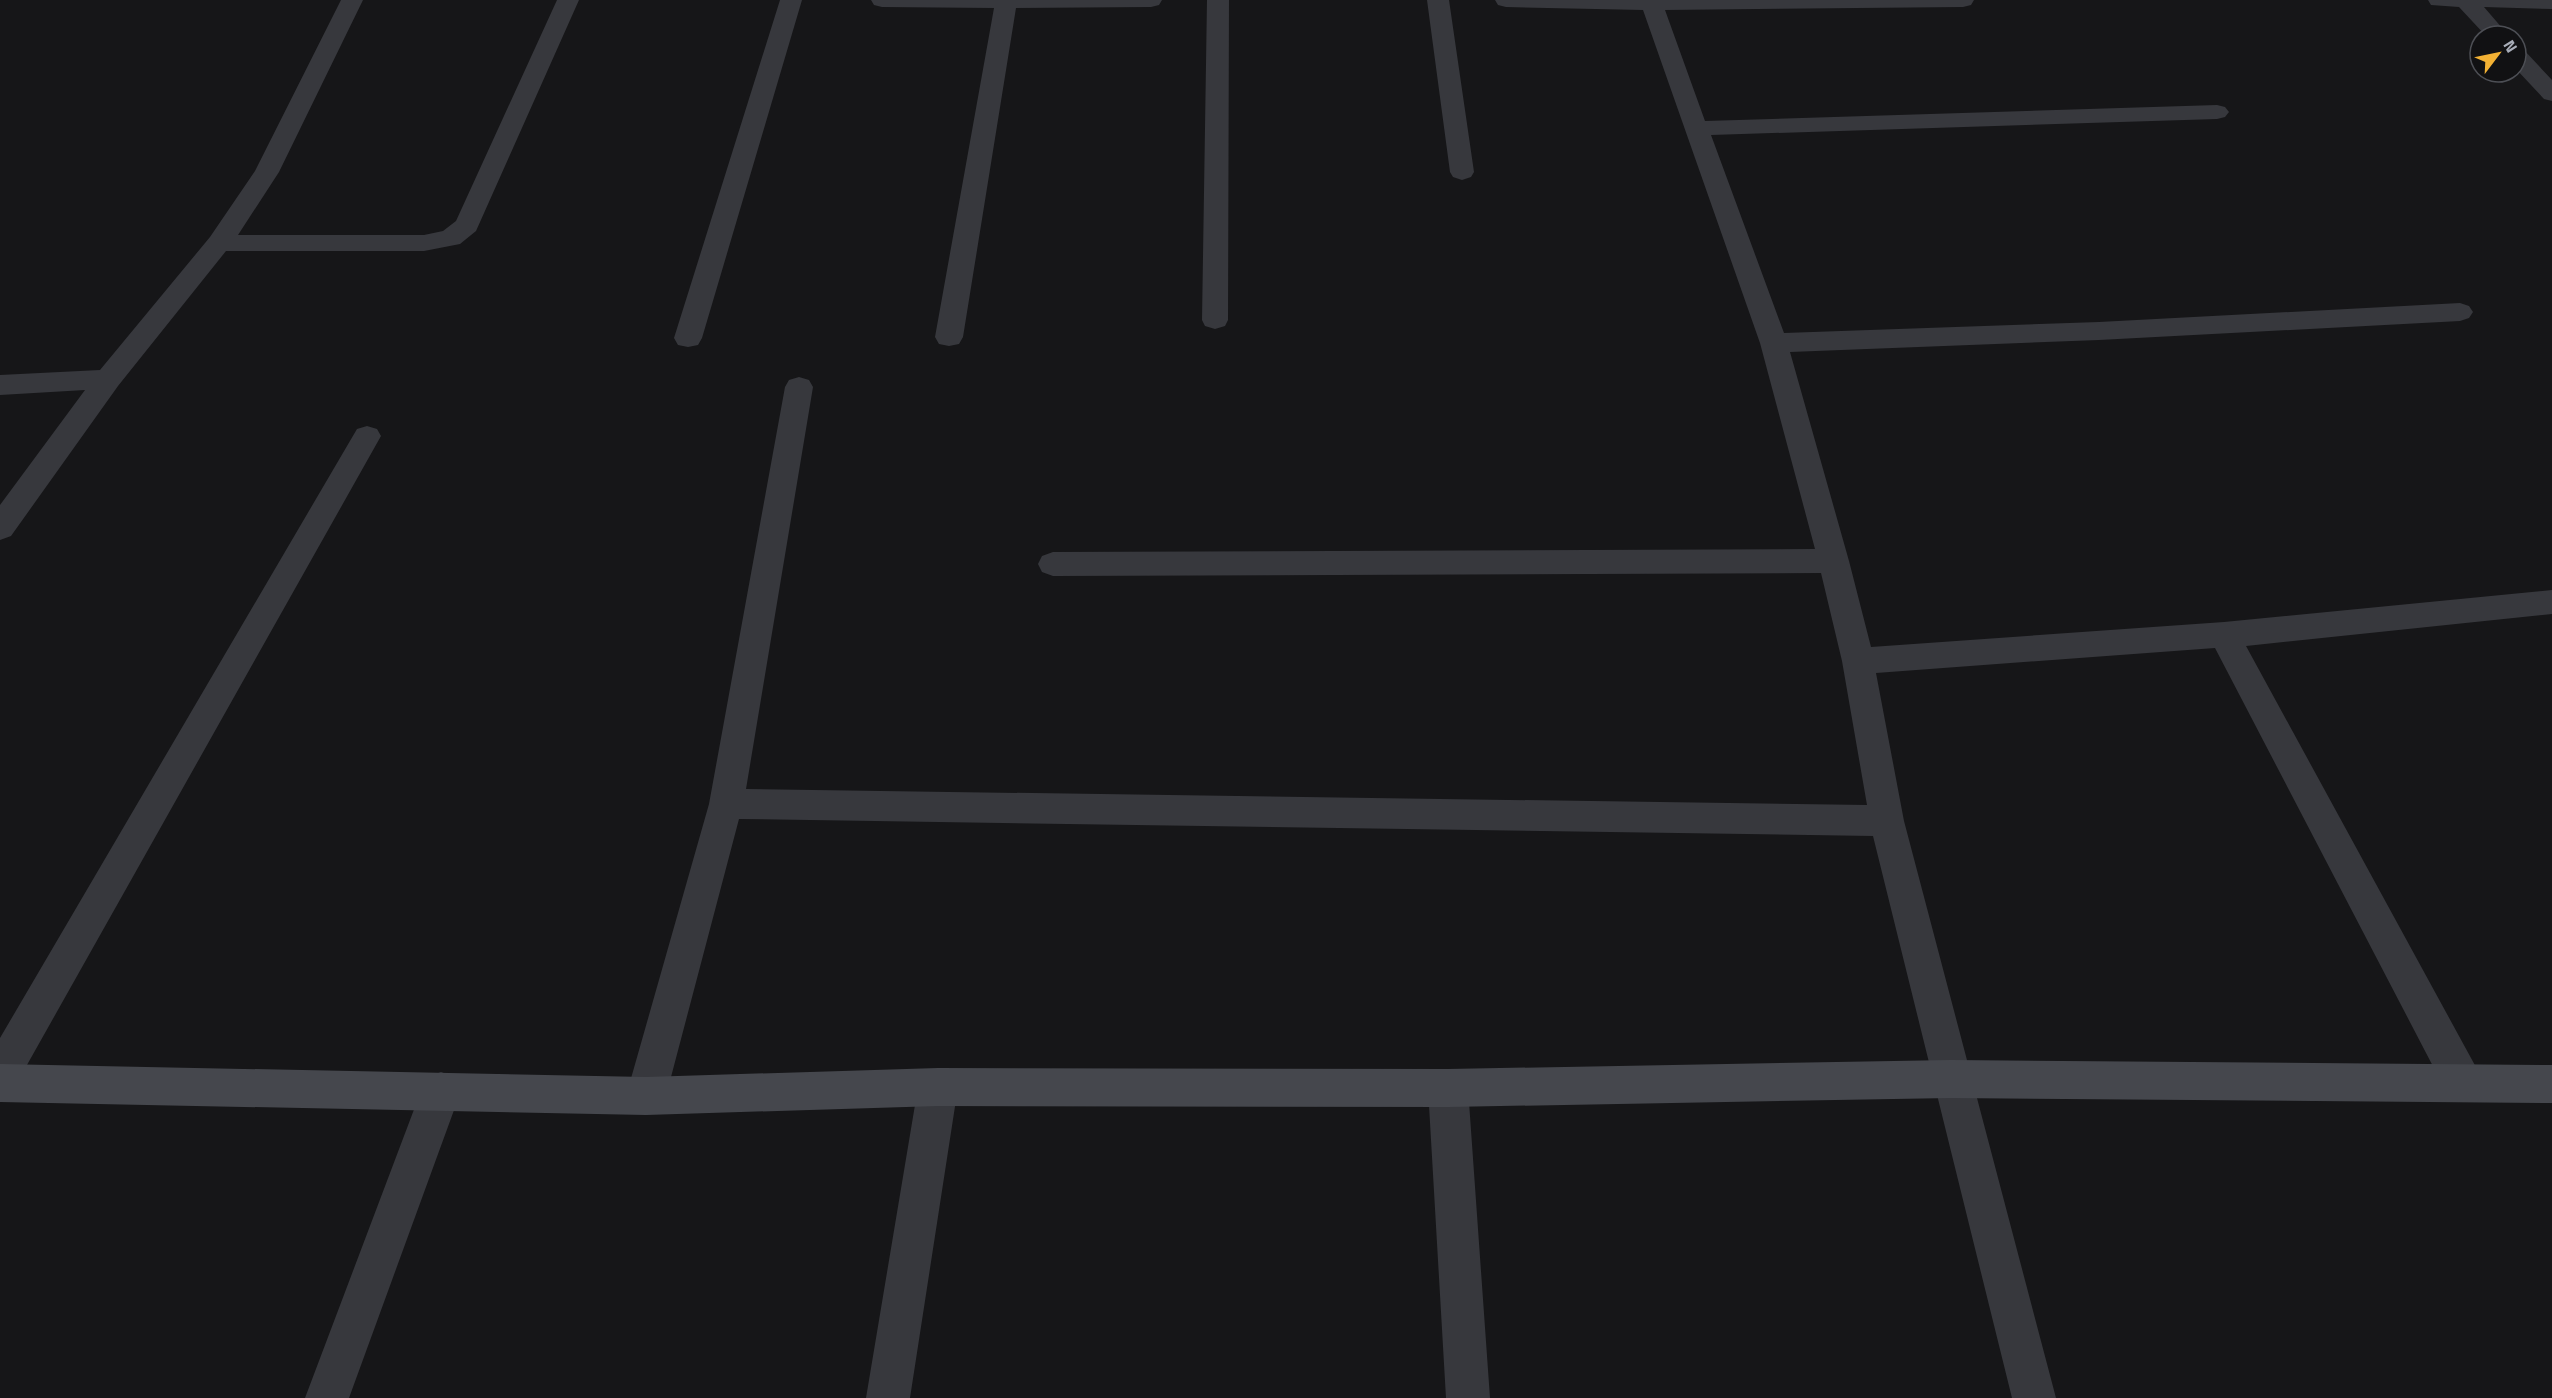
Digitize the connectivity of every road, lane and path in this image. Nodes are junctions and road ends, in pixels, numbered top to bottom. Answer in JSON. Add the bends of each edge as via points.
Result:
{"nodes":[{"id":1,"x":352,"y":0,"type":"edge"},
{"id":2,"x":568,"y":0,"type":"edge"},
{"id":3,"x":790,"y":0,"type":"edge"},
{"id":4,"x":882,"y":0,"type":"edge"},
{"id":5,"x":1151,"y":0,"type":"edge"},
{"id":6,"x":1218,"y":0,"type":"edge"},
{"id":7,"x":1438,"y":0,"type":"edge"},
{"id":8,"x":1506,"y":0,"type":"edge"},
{"id":9,"x":1963,"y":0,"type":"edge"},
{"id":10,"x":2439,"y":0,"type":"edge"},
{"id":11,"x":2465,"y":0,"type":"edge"},
{"id":12,"x":1083,"y":1,"type":"edge"},
{"id":13,"x":1006,"y":2,"type":"junction"},
{"id":14,"x":1651,"y":2,"type":"edge"},
{"id":15,"x":2552,"y":2,"type":"edge"},
{"id":16,"x":2487,"y":24,"type":"edge"},
{"id":17,"x":2528,"y":68,"type":"edge"},
{"id":18,"x":2552,"y":94,"type":"edge"},
{"id":19,"x":2217,"y":112,"type":"dead end"},
{"id":20,"x":1698,"y":128,"type":"junction"},
{"id":21,"x":1462,"y":172,"type":"dead end"},
{"id":22,"x":219,"y":243,"type":"junction"},
{"id":23,"x":2460,"y":312,"type":"dead end"},
{"id":24,"x":1215,"y":320,"type":"dead end"},
{"id":25,"x":949,"y":337,"type":"dead end"},
{"id":26,"x":688,"y":338,"type":"dead end"},
{"id":27,"x":1774,"y":343,"type":"junction"},
{"id":28,"x":108,"y":380,"type":"junction"},
{"id":29,"x":0,"y":385,"type":"edge"},
{"id":30,"x":799,"y":387,"type":"dead end"},
{"id":31,"x":367,"y":436,"type":"dead end"},
{"id":32,"x":0,"y":528,"type":"edge"},
{"id":33,"x":1834,"y":561,"type":"junction"},
{"id":34,"x":1053,"y":564,"type":"dead end"},
{"id":35,"x":2552,"y":602,"type":"edge"},
{"id":36,"x":2224,"y":635,"type":"junction"},
{"id":37,"x":1858,"y":661,"type":"junction"},
{"id":38,"x":726,"y":804,"type":"junction"},
{"id":39,"x":1887,"y":821,"type":"junction"},
{"id":40,"x":0,"y":1075,"type":"edge"},
{"id":41,"x":1951,"y":1080,"type":"junction"},
{"id":42,"x":0,"y":1083,"type":"edge"},
{"id":43,"x":2463,"y":1083,"type":"junction"},
{"id":44,"x":2552,"y":1084,"type":"edge"},
{"id":45,"x":938,"y":1087,"type":"junction"},
{"id":46,"x":1448,"y":1088,"type":"junction"},
{"id":47,"x":441,"y":1091,"type":"junction"},
{"id":48,"x":646,"y":1096,"type":"junction"},
{"id":49,"x":327,"y":1398,"type":"edge"},
{"id":50,"x":888,"y":1398,"type":"edge"},
{"id":51,"x":1468,"y":1398,"type":"edge"},
{"id":52,"x":2034,"y":1398,"type":"edge"}],
"edges":[{"from":1,"to":22,"type":"street","via":[[267,172]]},
{"from":2,"to":22,"type":"street","via":[[467,225],[451,238],[424,243]]},
{"from":3,"to":26,"type":"street"},
{"from":4,"to":13,"type":"street"},
{"from":5,"to":12,"type":"street"},
{"from":6,"to":24,"type":"street"},
{"from":7,"to":21,"type":"street"},
{"from":8,"to":14,"type":"street"},
{"from":9,"to":14,"type":"street"},
{"from":10,"to":11,"type":"street"},
{"from":11,"to":15,"type":"street"},
{"from":11,"to":16,"type":"street"},
{"from":12,"to":13,"type":"street"},
{"from":13,"to":25,"type":"street"},
{"from":14,"to":20,"type":"street"},
{"from":17,"to":18,"type":"street"},
{"from":19,"to":20,"type":"street"},
{"from":20,"to":27,"type":"street"},
{"from":22,"to":28,"type":"street"},
{"from":23,"to":27,"type":"street"},
{"from":27,"to":33,"type":"street"},
{"from":28,"to":29,"type":"street"},
{"from":28,"to":32,"type":"street"},
{"from":30,"to":38,"type":"street"},
{"from":31,"to":40,"type":"street"},
{"from":33,"to":34,"type":"street"},
{"from":33,"to":37,"type":"street"},
{"from":35,"to":36,"type":"street"},
{"from":36,"to":37,"type":"street"},
{"from":36,"to":43,"type":"street"},
{"from":37,"to":39,"type":"street"},
{"from":38,"to":39,"type":"street"},
{"from":38,"to":48,"type":"street"},
{"from":39,"to":41,"type":"street"},
{"from":41,"to":43,"type":"street"},
{"from":41,"to":46,"type":"street"},
{"from":41,"to":52,"type":"street"},
{"from":42,"to":47,"type":"street"},
{"from":43,"to":44,"type":"street"},
{"from":45,"to":46,"type":"street"},
{"from":45,"to":48,"type":"street"},
{"from":45,"to":50,"type":"street"},
{"from":46,"to":51,"type":"street"},
{"from":47,"to":48,"type":"street"},
{"from":47,"to":49,"type":"street"}]}
